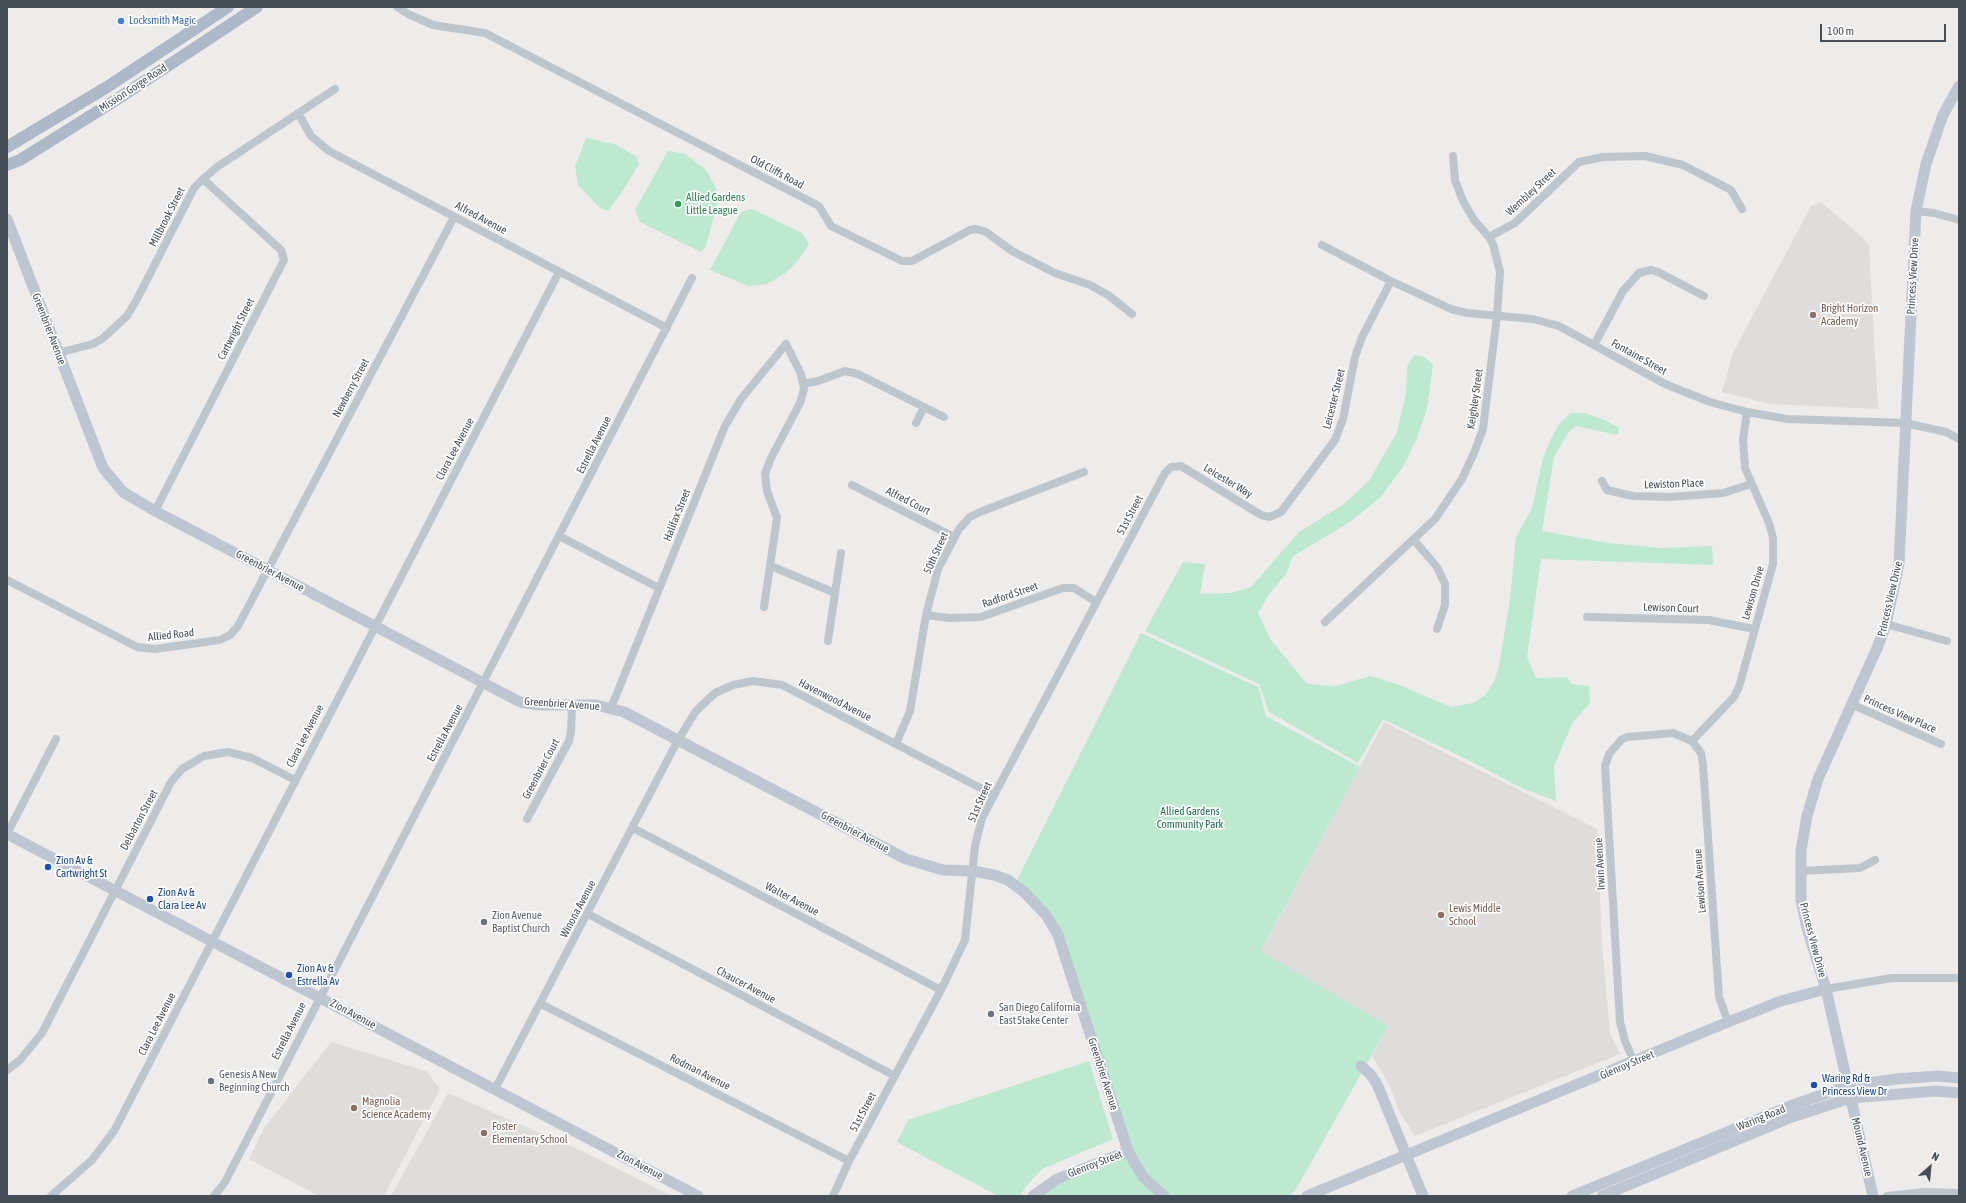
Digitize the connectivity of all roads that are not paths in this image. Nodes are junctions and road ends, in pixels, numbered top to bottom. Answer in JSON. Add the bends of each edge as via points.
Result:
{"nodes":[{"id":1,"x":228,"y":7,"type":"edge"},
{"id":2,"x":257,"y":7,"type":"edge"},
{"id":3,"x":398,"y":7,"type":"edge"},
{"id":4,"x":1959,"y":86,"type":"edge"},
{"id":5,"x":335,"y":89,"type":"dead end"},
{"id":6,"x":298,"y":113,"type":"junction"},
{"id":7,"x":7,"y":147,"type":"edge"},
{"id":8,"x":1453,"y":156,"type":"dead end"},
{"id":9,"x":7,"y":165,"type":"edge"},
{"id":10,"x":203,"y":179,"type":"junction"},
{"id":11,"x":1742,"y":209,"type":"dead end"},
{"id":12,"x":1916,"y":211,"type":"junction"},
{"id":13,"x":454,"y":217,"type":"junction"},
{"id":14,"x":7,"y":219,"type":"edge"},
{"id":15,"x":1959,"y":220,"type":"edge"},
{"id":16,"x":1489,"y":237,"type":"junction"},
{"id":17,"x":1322,"y":245,"type":"dead end"},
{"id":18,"x":559,"y":272,"type":"junction"},
{"id":19,"x":692,"y":278,"type":"dead end"},
{"id":20,"x":1391,"y":281,"type":"junction"},
{"id":21,"x":1704,"y":296,"type":"dead end"},
{"id":22,"x":1132,"y":314,"type":"dead end"},
{"id":23,"x":1497,"y":316,"type":"junction"},
{"id":24,"x":667,"y":328,"type":"junction"},
{"id":25,"x":1594,"y":345,"type":"junction"},
{"id":26,"x":58,"y":354,"type":"junction"},
{"id":27,"x":803,"y":384,"type":"junction"},
{"id":28,"x":924,"y":407,"type":"junction"},
{"id":29,"x":1747,"y":412,"type":"junction"},
{"id":30,"x":944,"y":417,"type":"dead end"},
{"id":31,"x":916,"y":423,"type":"dead end"},
{"id":32,"x":1905,"y":423,"type":"junction"},
{"id":33,"x":1959,"y":439,"type":"edge"},
{"id":34,"x":1084,"y":472,"type":"dead end"},
{"id":35,"x":1165,"y":473,"type":"joint"},
{"id":36,"x":1602,"y":481,"type":"dead end"},
{"id":37,"x":1751,"y":484,"type":"junction"},
{"id":38,"x":852,"y":485,"type":"dead end"},
{"id":39,"x":155,"y":511,"type":"junction"},
{"id":40,"x":1281,"y":512,"type":"joint"},
{"id":41,"x":559,"y":536,"type":"junction"},
{"id":42,"x":954,"y":537,"type":"junction"},
{"id":43,"x":1414,"y":540,"type":"junction"},
{"id":44,"x":841,"y":553,"type":"dead end"},
{"id":45,"x":771,"y":566,"type":"junction"},
{"id":46,"x":267,"y":570,"type":"junction"},
{"id":47,"x":7,"y":580,"type":"edge"},
{"id":48,"x":659,"y":588,"type":"junction"},
{"id":49,"x":835,"y":593,"type":"junction"},
{"id":50,"x":1096,"y":602,"type":"junction"},
{"id":51,"x":764,"y":607,"type":"dead end"},
{"id":52,"x":926,"y":615,"type":"junction"},
{"id":53,"x":1587,"y":617,"type":"dead end"},
{"id":54,"x":1325,"y":622,"type":"dead end"},
{"id":55,"x":1886,"y":624,"type":"junction"},
{"id":56,"x":374,"y":627,"type":"junction"},
{"id":57,"x":1437,"y":629,"type":"dead end"},
{"id":58,"x":1754,"y":629,"type":"junction"},
{"id":59,"x":828,"y":641,"type":"dead end"},
{"id":60,"x":1948,"y":641,"type":"dead end"},
{"id":61,"x":484,"y":683,"type":"junction"},
{"id":62,"x":1851,"y":704,"type":"junction"},
{"id":63,"x":572,"y":705,"type":"junction"},
{"id":64,"x":611,"y":708,"type":"junction"},
{"id":65,"x":56,"y":739,"type":"dead end"},
{"id":66,"x":678,"y":740,"type":"junction"},
{"id":67,"x":1692,"y":741,"type":"junction"},
{"id":68,"x":896,"y":744,"type":"junction"},
{"id":69,"x":1941,"y":744,"type":"dead end"},
{"id":70,"x":295,"y":780,"type":"junction"},
{"id":71,"x":994,"y":795,"type":"junction"},
{"id":72,"x":527,"y":819,"type":"dead end"},
{"id":73,"x":633,"y":828,"type":"junction"},
{"id":74,"x":7,"y":834,"type":"edge"},
{"id":75,"x":1875,"y":860,"type":"dead end"},
{"id":76,"x":973,"y":871,"type":"junction"},
{"id":77,"x":1800,"y":871,"type":"junction"},
{"id":78,"x":114,"y":890,"type":"junction"},
{"id":79,"x":588,"y":914,"type":"junction"},
{"id":80,"x":212,"y":941,"type":"junction"},
{"id":81,"x":1959,"y":978,"type":"edge"},
{"id":82,"x":1826,"y":989,"type":"junction"},
{"id":83,"x":941,"y":990,"type":"junction"},
{"id":84,"x":319,"y":997,"type":"junction"},
{"id":85,"x":541,"y":1004,"type":"junction"},
{"id":86,"x":1728,"y":1022,"type":"junction"},
{"id":87,"x":1634,"y":1062,"type":"junction"},
{"id":88,"x":1361,"y":1066,"type":"dead end"},
{"id":89,"x":7,"y":1070,"type":"edge"},
{"id":90,"x":895,"y":1076,"type":"junction"},
{"id":91,"x":1959,"y":1078,"type":"edge"},
{"id":92,"x":1848,"y":1086,"type":"junction"},
{"id":93,"x":495,"y":1089,"type":"junction"},
{"id":94,"x":1959,"y":1093,"type":"edge"},
{"id":95,"x":1851,"y":1098,"type":"junction"},
{"id":96,"x":1128,"y":1152,"type":"junction"},
{"id":97,"x":1406,"y":1155,"type":"junction"},
{"id":98,"x":849,"y":1161,"type":"junction"},
{"id":99,"x":1959,"y":1193,"type":"edge"},
{"id":100,"x":51,"y":1196,"type":"edge"},
{"id":101,"x":214,"y":1196,"type":"edge"},
{"id":102,"x":698,"y":1196,"type":"edge"},
{"id":103,"x":832,"y":1196,"type":"edge"},
{"id":104,"x":1033,"y":1196,"type":"edge"},
{"id":105,"x":1164,"y":1196,"type":"edge"},
{"id":106,"x":1307,"y":1196,"type":"edge"},
{"id":107,"x":1423,"y":1196,"type":"edge"},
{"id":108,"x":1572,"y":1196,"type":"edge"},
{"id":109,"x":1602,"y":1196,"type":"edge"},
{"id":110,"x":1873,"y":1196,"type":"edge"},
{"id":111,"x":1887,"y":1196,"type":"edge"}],
"edges":[{"from":1,"to":7,"type":"main road","name":"Mission Gorge Road","via":[[107,87]]},
{"from":2,"to":9,"type":"main road","name":"Mission Gorge Road","via":[[113,102],[20,160]]},
{"from":3,"to":22,"type":"street","name":"Old Cliffs Road","via":[[433,25],[485,33],[819,206],[832,226],[902,261],[912,260],[976,229],[986,232],[1012,251],[1055,273],[1096,288]]},
{"from":4,"to":12,"type":"main road","name":"Princess View Drive","via":[[1943,115],[1926,164]]},
{"from":5,"to":6,"type":"street","name":"Millbrook Street"},
{"from":6,"to":10,"type":"street","name":"Millbrook Street"},
{"from":6,"to":13,"type":"street","name":"Alfred Avenue","via":[[311,136],[329,151]]},
{"from":8,"to":16,"type":"street","name":"Keighley Street","via":[[1455,180],[1462,201]]},
{"from":10,"to":26,"type":"street","name":"Millbrook Street","via":[[194,188],[127,316],[94,344]]},
{"from":10,"to":39,"type":"street","name":"Cartwright Street","via":[[280,250],[284,260]]},
{"from":11,"to":16,"type":"street","name":"Wembley Street","via":[[1731,190],[1683,165],[1664,159],[1631,155],[1603,156],[1578,162],[1515,223]]},
{"from":12,"to":15,"type":"street"},
{"from":12,"to":32,"type":"main road","name":"Princess View Drive"},
{"from":13,"to":18,"type":"street","name":"Alfred Avenue"},
{"from":13,"to":46,"type":"street","name":"Newberry Street"},
{"from":14,"to":26,"type":"main road","name":"Greenbrier Avenue"},
{"from":16,"to":23,"type":"street","name":"Keighley Street","via":[[1500,272]]},
{"from":17,"to":20,"type":"street","name":"Fontaine Street"},
{"from":18,"to":24,"type":"street","name":"Alfred Avenue"},
{"from":18,"to":56,"type":"street","name":"Clara Lee Avenue"},
{"from":19,"to":24,"type":"street","name":"Estrella Avenue"},
{"from":20,"to":23,"type":"street","name":"Fontaine Street","via":[[1451,309]]},
{"from":20,"to":40,"type":"street","name":"Leicester Street","via":[[1355,357],[1335,440]]},
{"from":21,"to":25,"type":"street","via":[[1658,272],[1651,270],[1639,273],[1623,291]]},
{"from":23,"to":25,"type":"street","name":"Fontaine Street","via":[[1533,319],[1559,326]]},
{"from":23,"to":43,"type":"street","name":"Keighley Street","via":[[1483,429],[1477,447],[1454,493],[1435,519]]},
{"from":24,"to":41,"type":"street","name":"Estrella Avenue"},
{"from":25,"to":29,"type":"street","name":"Fontaine Street","via":[[1665,384],[1710,402]]},
{"from":26,"to":39,"type":"main road","name":"Greenbrier Avenue","via":[[102,468],[122,492]]},
{"from":27,"to":28,"type":"street","via":[[818,382],[845,371],[858,374]]},
{"from":27,"to":45,"type":"street","via":[[800,403],[770,458],[765,474],[767,491],[777,518]]},
{"from":27,"to":48,"type":"street","name":"Halifax Street","via":[[801,374],[786,344],[741,400],[725,426]]},
{"from":28,"to":30,"type":"street"},
{"from":28,"to":31,"type":"street"},
{"from":29,"to":32,"type":"street","name":"Fontaine Street","via":[[1788,419]]},
{"from":29,"to":37,"type":"street","name":"Lewison Drive","via":[[1743,440],[1745,468]]},
{"from":32,"to":33,"type":"street","name":"Fontaine Street","via":[[1946,432]]},
{"from":32,"to":55,"type":"main road","name":"Princess View Drive","via":[[1899,564]]},
{"from":34,"to":42,"type":"street","name":"50th Street","via":[[970,516]]},
{"from":35,"to":40,"type":"street","name":"Leicester Way","via":[[1171,467],[1181,466],[1261,515],[1270,517]]},
{"from":35,"to":50,"type":"street","name":"51st Street"},
{"from":36,"to":37,"type":"street","name":"Lewiston Place","via":[[1607,490],[1633,496],[1670,497],[1723,493]]},
{"from":37,"to":58,"type":"street","name":"Lewison Drive","via":[[1769,523],[1773,558]]},
{"from":38,"to":42,"type":"street","name":"Alfred Court"},
{"from":39,"to":46,"type":"main road","name":"Greenbrier Avenue"},
{"from":41,"to":48,"type":"street"},
{"from":41,"to":61,"type":"street","name":"Estrella Avenue"},
{"from":42,"to":52,"type":"street","name":"50th Street","via":[[938,569]]},
{"from":43,"to":54,"type":"street","name":"Keighley Street"},
{"from":43,"to":57,"type":"street","via":[[1438,567],[1445,584],[1445,605]]},
{"from":44,"to":49,"type":"street"},
{"from":45,"to":49,"type":"street"},
{"from":45,"to":51,"type":"street"},
{"from":46,"to":47,"type":"street","name":"Allied Road","via":[[238,626],[230,635],[220,640],[155,649],[131,645]]},
{"from":46,"to":56,"type":"main road","name":"Greenbrier Avenue"},
{"from":48,"to":64,"type":"street","name":"Halifax Street"},
{"from":49,"to":59,"type":"street"},
{"from":50,"to":52,"type":"street","name":"Radford Street","via":[[1074,588],[1063,588],[981,617],[949,618]]},
{"from":50,"to":71,"type":"street","name":"51st Street"},
{"from":52,"to":68,"type":"street","name":"50th Street","via":[[910,711]]},
{"from":53,"to":58,"type":"street","name":"Lewison Court","via":[[1710,620]]},
{"from":55,"to":60,"type":"street"},
{"from":55,"to":62,"type":"main road","name":"Princess View Drive"},
{"from":56,"to":61,"type":"main road","name":"Greenbrier Avenue"},
{"from":56,"to":70,"type":"street","name":"Clara Lee Avenue"},
{"from":58,"to":67,"type":"street","name":"Lewison Drive","via":[[1734,697]]},
{"from":61,"to":63,"type":"main road","name":"Greenbrier Avenue","via":[[520,702]]},
{"from":61,"to":84,"type":"street","name":"Estrella Avenue"},
{"from":62,"to":69,"type":"street","name":"Princess View Place"},
{"from":62,"to":77,"type":"main road","name":"Princess View Drive","via":[[1818,779],[1807,816]]},
{"from":63,"to":64,"type":"main road","name":"Greenbrier Avenue"},
{"from":63,"to":72,"type":"street","name":"Greenbrier Court","via":[[569,741]]},
{"from":64,"to":66,"type":"main road","name":"Greenbrier Avenue"},
{"from":65,"to":74,"type":"street"},
{"from":66,"to":68,"type":"street","name":"Havenwood Avenue","via":[[696,711],[711,696],[733,685],[763,681],[782,685]]},
{"from":66,"to":73,"type":"street","name":"Winona Avenue"},
{"from":66,"to":76,"type":"main road","name":"Greenbrier Avenue","via":[[906,859],[943,870]]},
{"from":67,"to":86,"type":"street","name":"Lewison Avenue","via":[[1701,753],[1703,764],[1719,997]]},
{"from":67,"to":87,"type":"street","name":"Irwin Avenue","via":[[1673,733],[1627,737],[1609,754],[1605,766],[1620,1022]]},
{"from":68,"to":71,"type":"street","name":"Havenwood Avenue"},
{"from":70,"to":78,"type":"street","name":"Delbarton Street","via":[[252,758],[236,754],[212,754],[196,759],[182,769],[171,782]]},
{"from":70,"to":80,"type":"street","name":"Clara Lee Avenue"},
{"from":71,"to":76,"type":"street","name":"51st Street","via":[[982,818],[975,846]]},
{"from":73,"to":79,"type":"street","name":"Winona Avenue"},
{"from":73,"to":83,"type":"street","name":"Walter Avenue"},
{"from":74,"to":78,"type":"main road","name":"Zion Avenue"},
{"from":75,"to":77,"type":"street","via":[[1860,868]]},
{"from":76,"to":83,"type":"street","name":"51st Street","via":[[965,940]]},
{"from":76,"to":96,"type":"main road","name":"Greenbrier Avenue","via":[[994,874],[1008,880],[1024,892],[1046,915],[1058,935]]},
{"from":77,"to":82,"type":"main road","name":"Princess View Drive","via":[[1801,900],[1807,928]]},
{"from":78,"to":80,"type":"main road","name":"Zion Avenue"},
{"from":78,"to":89,"type":"street","name":"Delbarton Street","via":[[42,1033],[20,1060]]},
{"from":79,"to":85,"type":"street","name":"Winona Avenue"},
{"from":79,"to":90,"type":"street","name":"Chaucer Avenue"},
{"from":80,"to":84,"type":"main road","name":"Zion Avenue"},
{"from":80,"to":100,"type":"street","name":"Clara Lee Avenue","via":[[114,1131],[92,1160]]},
{"from":81,"to":82,"type":"street","name":"Glenroy Street","via":[[1892,978]]},
{"from":82,"to":86,"type":"main road","name":"Glenroy Street","via":[[1781,1001]]},
{"from":82,"to":92,"type":"main road","name":"Princess View Drive"},
{"from":83,"to":90,"type":"street","name":"51st Street"},
{"from":84,"to":93,"type":"main road","name":"Zion Avenue"},
{"from":84,"to":101,"type":"street","name":"Estrella Avenue","via":[[225,1182]]},
{"from":85,"to":93,"type":"street","name":"Winona Avenue"},
{"from":85,"to":98,"type":"street","name":"Rodman Avenue"},
{"from":86,"to":87,"type":"main road","name":"Glenroy Street"},
{"from":87,"to":97,"type":"main road","name":"Glenroy Street"},
{"from":88,"to":97,"type":"main road","via":[[1377,1084]]},
{"from":90,"to":98,"type":"street","name":"51st Street"},
{"from":91,"to":92,"type":"main road","name":"Waring Road","via":[[1907,1078]]},
{"from":92,"to":95,"type":"main road","name":"Princess View Drive"},
{"from":92,"to":108,"type":"main road","name":"Waring Road","via":[[1790,1106]]},
{"from":93,"to":102,"type":"main road","name":"Zion Avenue"},
{"from":94,"to":95,"type":"main road","name":"Waring Road","via":[[1936,1091]]},
{"from":95,"to":109,"type":"main road","name":"Waring Road","via":[[1792,1117]]},
{"from":95,"to":110,"type":"main road","name":"Mound Avenue"},
{"from":96,"to":104,"type":"main road","name":"Glenroy Street","via":[[1057,1179]]},
{"from":96,"to":105,"type":"main road","name":"Glenroy Street","via":[[1143,1177]]},
{"from":97,"to":106,"type":"main road","name":"Glenroy Street"},
{"from":97,"to":107,"type":"main road"},
{"from":98,"to":103,"type":"street","name":"51st Street"},
{"from":99,"to":111,"type":"street","via":[[1924,1192]]}]}
